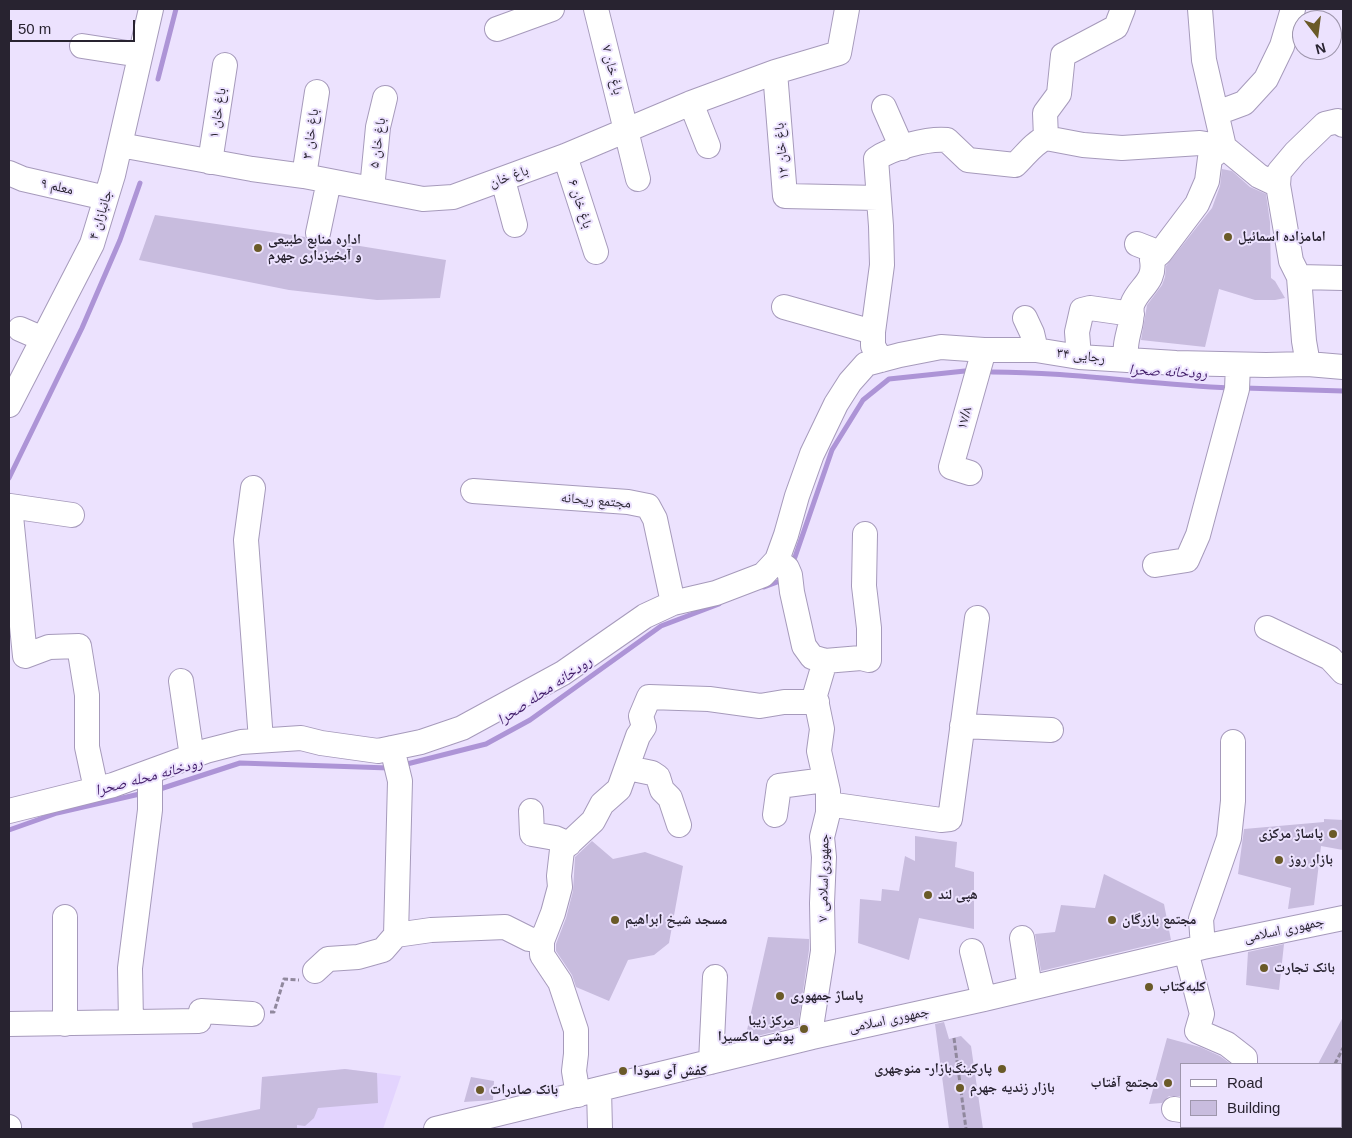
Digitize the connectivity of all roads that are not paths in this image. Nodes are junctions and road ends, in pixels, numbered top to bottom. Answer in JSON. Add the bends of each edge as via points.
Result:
{"nodes":[{"id":1,"x":151,"y":9,"type":"edge"},
{"id":2,"x":552,"y":9,"type":"edge"},
{"id":3,"x":596,"y":9,"type":"edge"},
{"id":4,"x":847,"y":9,"type":"edge"},
{"id":5,"x":1123,"y":9,"type":"edge"},
{"id":6,"x":1200,"y":9,"type":"edge"},
{"id":7,"x":1293,"y":9,"type":"edge"},
{"id":8,"x":497,"y":29,"type":"dead end"},
{"id":9,"x":82,"y":46,"type":"dead end"},
{"id":10,"x":140,"y":55,"type":"junction"},
{"id":11,"x":225,"y":65,"type":"dead end"},
{"id":12,"x":775,"y":72,"type":"junction"},
{"id":13,"x":317,"y":92,"type":"dead end"},
{"id":14,"x":385,"y":98,"type":"dead end"},
{"id":15,"x":691,"y":103,"type":"junction"},
{"id":16,"x":884,"y":107,"type":"dead end"},
{"id":17,"x":1217,"y":113,"type":"junction"},
{"id":18,"x":1343,"y":125,"type":"edge"},
{"id":19,"x":627,"y":131,"type":"junction"},
{"id":20,"x":1046,"y":138,"type":"junction"},
{"id":21,"x":120,"y":144,"type":"junction"},
{"id":22,"x":708,"y":146,"type":"dead end"},
{"id":23,"x":902,"y":148,"type":"junction"},
{"id":24,"x":1224,"y":148,"type":"junction"},
{"id":25,"x":564,"y":156,"type":"junction"},
{"id":26,"x":210,"y":162,"type":"junction"},
{"id":27,"x":9,"y":173,"type":"edge"},
{"id":28,"x":304,"y":176,"type":"junction"},
{"id":29,"x":638,"y":179,"type":"dead end"},
{"id":30,"x":503,"y":180,"type":"junction"},
{"id":31,"x":329,"y":181,"type":"junction"},
{"id":32,"x":1278,"y":185,"type":"junction"},
{"id":33,"x":372,"y":189,"type":"junction"},
{"id":34,"x":106,"y":198,"type":"junction"},
{"id":35,"x":878,"y":198,"type":"junction"},
{"id":36,"x":515,"y":225,"type":"dead end"},
{"id":37,"x":318,"y":234,"type":"dead end"},
{"id":38,"x":1137,"y":244,"type":"dead end"},
{"id":39,"x":596,"y":252,"type":"dead end"},
{"id":40,"x":1160,"y":252,"type":"junction"},
{"id":41,"x":1299,"y":277,"type":"junction"},
{"id":42,"x":1343,"y":278,"type":"edge"},
{"id":43,"x":784,"y":308,"type":"dead end"},
{"id":44,"x":1132,"y":314,"type":"junction"},
{"id":45,"x":1025,"y":318,"type":"dead end"},
{"id":46,"x":20,"y":329,"type":"dead end"},
{"id":47,"x":873,"y":332,"type":"junction"},
{"id":48,"x":43,"y":339,"type":"junction"},
{"id":49,"x":984,"y":350,"type":"junction"},
{"id":50,"x":1036,"y":350,"type":"junction"},
{"id":51,"x":1079,"y":358,"type":"junction"},
{"id":52,"x":881,"y":360,"type":"junction"},
{"id":53,"x":1127,"y":360,"type":"junction"},
{"id":54,"x":1308,"y":364,"type":"junction"},
{"id":55,"x":1343,"y":368,"type":"edge"},
{"id":56,"x":1238,"y":374,"type":"junction"},
{"id":57,"x":9,"y":405,"type":"edge"},
{"id":58,"x":970,"y":473,"type":"dead end"},
{"id":59,"x":252,"y":488,"type":"dead end"},
{"id":60,"x":473,"y":491,"type":"dead end"},
{"id":61,"x":9,"y":506,"type":"edge"},
{"id":62,"x":72,"y":515,"type":"dead end"},
{"id":63,"x":865,"y":534,"type":"dead end"},
{"id":64,"x":1155,"y":565,"type":"dead end"},
{"id":65,"x":785,"y":568,"type":"junction"},
{"id":66,"x":673,"y":603,"type":"junction"},
{"id":67,"x":977,"y":618,"type":"dead end"},
{"id":68,"x":1267,"y":628,"type":"dead end"},
{"id":69,"x":825,"y":661,"type":"junction"},
{"id":70,"x":1342,"y":664,"type":"edge"},
{"id":71,"x":181,"y":681,"type":"dead end"},
{"id":72,"x":817,"y":702,"type":"junction"},
{"id":73,"x":962,"y":726,"type":"junction"},
{"id":74,"x":1051,"y":730,"type":"dead end"},
{"id":75,"x":261,"y":740,"type":"junction"},
{"id":76,"x":1233,"y":742,"type":"dead end"},
{"id":77,"x":392,"y":748,"type":"junction"},
{"id":78,"x":192,"y":757,"type":"junction"},
{"id":79,"x":628,"y":768,"type":"junction"},
{"id":80,"x":150,"y":772,"type":"junction"},
{"id":81,"x":825,"y":780,"type":"junction"},
{"id":82,"x":96,"y":789,"type":"junction"},
{"id":83,"x":828,"y":804,"type":"junction"},
{"id":84,"x":9,"y":811,"type":"edge"},
{"id":85,"x":531,"y":811,"type":"dead end"},
{"id":86,"x":776,"y":814,"type":"dead end"},
{"id":87,"x":679,"y":825,"type":"dead end"},
{"id":88,"x":569,"y":844,"type":"junction"},
{"id":89,"x":65,"y":917,"type":"dead end"},
{"id":90,"x":1343,"y":918,"type":"edge"},
{"id":91,"x":396,"y":935,"type":"junction"},
{"id":92,"x":1022,"y":938,"type":"dead end"},
{"id":93,"x":542,"y":942,"type":"junction"},
{"id":94,"x":1194,"y":949,"type":"junction"},
{"id":95,"x":972,"y":951,"type":"dead end"},
{"id":96,"x":315,"y":971,"type":"road end"},
{"id":97,"x":715,"y":977,"type":"dead end"},
{"id":98,"x":1030,"y":988,"type":"junction"},
{"id":99,"x":984,"y":999,"type":"junction"},
{"id":100,"x":252,"y":1014,"type":"road end"},
{"id":101,"x":131,"y":1022,"type":"junction"},
{"id":102,"x":9,"y":1024,"type":"edge"},
{"id":103,"x":65,"y":1024,"type":"junction"},
{"id":104,"x":812,"y":1037,"type":"junction"},
{"id":105,"x":711,"y":1062,"type":"junction"},
{"id":106,"x":1245,"y":1063,"type":"edge"},
{"id":107,"x":589,"y":1092,"type":"junction"},
{"id":108,"x":437,"y":1129,"type":"edge"},
{"id":109,"x":600,"y":1129,"type":"edge"}],
"edges":[{"from":1,"to":10,"type":"street","name":"جانبازان ۴"},
{"from":2,"to":8,"type":"street"},
{"from":3,"to":19,"type":"street","name":"باغ خان ۷"},
{"from":4,"to":12,"type":"street","name":"باغ خان","via":[[839,53]]},
{"from":5,"to":20,"type":"street","via":[[1116,27],[1063,55],[1059,94],[1045,113]]},
{"from":6,"to":17,"type":"street","via":[[1204,60]]},
{"from":7,"to":17,"type":"street","via":[[1282,46],[1266,79],[1244,103]]},
{"from":9,"to":10,"type":"street"},
{"from":10,"to":21,"type":"street","name":"جانبازان ۴"},
{"from":11,"to":26,"type":"street","name":"باغ خان ۱"},
{"from":12,"to":15,"type":"street","name":"باغ خان"},
{"from":12,"to":35,"type":"street","name":"باغ خان ۱۲","via":[[785,196]]},
{"from":13,"to":28,"type":"street","name":"باغ خان ۳"},
{"from":14,"to":33,"type":"street","name":"باغ خان ۵","via":[[378,127]]},
{"from":15,"to":19,"type":"street","name":"باغ خان"},
{"from":15,"to":22,"type":"street"},
{"from":16,"to":23,"type":"street"},
{"from":17,"to":24,"type":"street"},
{"from":18,"to":32,"type":"street","via":[[1338,121],[1325,124],[1279,172]]},
{"from":19,"to":25,"type":"street","name":"باغ خان"},
{"from":19,"to":29,"type":"street","name":"باغ خان ۷"},
{"from":20,"to":23,"type":"street","via":[[1037,141],[1015,166],[968,160],[947,140]]},
{"from":20,"to":24,"type":"street","via":[[1122,148],[1200,142]]},
{"from":21,"to":26,"type":"street","name":"باغ خان"},
{"from":21,"to":34,"type":"street","name":"جانبازان ۴"},
{"from":23,"to":35,"type":"street","via":[[876,159]]},
{"from":24,"to":32,"type":"street","via":[[1259,176]]},
{"from":24,"to":40,"type":"street","via":[[1210,158],[1207,181],[1197,204]]},
{"from":25,"to":30,"type":"street","name":"باغ خان"},
{"from":25,"to":39,"type":"street","name":"باغ خان ۶"},
{"from":26,"to":28,"type":"street","name":"باغ خان"},
{"from":27,"to":34,"type":"street","name":"معلم ۹"},
{"from":28,"to":31,"type":"street","name":"باغ خان"},
{"from":30,"to":33,"type":"street","name":"باغ خان","via":[[453,197],[423,199]]},
{"from":30,"to":36,"type":"street"},
{"from":31,"to":33,"type":"street","name":"باغ خان"},
{"from":31,"to":37,"type":"street"},
{"from":32,"to":41,"type":"street","via":[[1291,261]]},
{"from":34,"to":48,"type":"street","name":"جانبازان ۴","via":[[92,244]]},
{"from":35,"to":47,"type":"street","via":[[882,265]]},
{"from":38,"to":40,"type":"street"},
{"from":40,"to":44,"type":"street","via":[[1152,260],[1154,270],[1132,305]]},
{"from":41,"to":42,"type":"street"},
{"from":41,"to":54,"type":"street"},
{"from":43,"to":47,"type":"street"},
{"from":44,"to":51,"type":"street","via":[[1090,308],[1082,310],[1077,332]]},
{"from":44,"to":53,"type":"street","via":[[1124,351]]},
{"from":45,"to":50,"type":"street"},
{"from":46,"to":48,"type":"street"},
{"from":47,"to":52,"type":"street","via":[[873,346]]},
{"from":48,"to":57,"type":"street","name":"جانبازان ۴"},
{"from":49,"to":50,"type":"street","name":"رجایی ۳۴"},
{"from":49,"to":52,"type":"street","name":"رجایی ۳۴","via":[[941,347]]},
{"from":49,"to":58,"type":"street","name":"۱۷/۸","via":[[951,467]]},
{"from":50,"to":51,"type":"street","name":"رجایی ۳۴"},
{"from":51,"to":53,"type":"street","name":"رجایی ۳۴"},
{"from":52,"to":65,"type":"street","name":"رجایی ۳۴","via":[[866,364],[850,382],[812,454],[786,535]]},
{"from":53,"to":56,"type":"street","name":"رجایی ۳۴"},
{"from":54,"to":55,"type":"street","name":"رجایی ۳۴"},
{"from":54,"to":56,"type":"street","name":"رجایی ۳۴"},
{"from":56,"to":64,"type":"street","via":[[1198,535],[1187,560]]},
{"from":59,"to":75,"type":"street","via":[[246,540]]},
{"from":60,"to":66,"type":"street","name":"مجتمع ریحانه","via":[[648,506],[655,519]]},
{"from":61,"to":62,"type":"street"},
{"from":61,"to":82,"type":"street","via":[[25,656],[49,648],[79,646],[87,696],[87,747]]},
{"from":63,"to":69,"type":"street","via":[[864,586],[870,660]]},
{"from":65,"to":66,"type":"street","via":[[716,593]]},
{"from":65,"to":69,"type":"street","via":[[804,646],[812,657]]},
{"from":66,"to":77,"type":"street","via":[[645,616],[563,673],[462,728]]},
{"from":67,"to":73,"type":"street"},
{"from":68,"to":70,"type":"street"},
{"from":69,"to":72,"type":"street","name":"جمهوری‌اسلامی ۷","via":[[815,695]]},
{"from":71,"to":78,"type":"street"},
{"from":72,"to":79,"type":"street","via":[[760,706],[709,699],[649,697],[641,716],[644,727]]},
{"from":72,"to":81,"type":"street","name":"جمهوری‌اسلامی ۷","via":[[822,729],[819,751]]},
{"from":73,"to":74,"type":"street"},
{"from":73,"to":83,"type":"street","via":[[950,819]]},
{"from":75,"to":77,"type":"street","via":[[301,738],[378,751]]},
{"from":75,"to":78,"type":"street","via":[[241,742]]},
{"from":76,"to":94,"type":"street","via":[[1229,838]]},
{"from":77,"to":91,"type":"street","via":[[400,780]]},
{"from":78,"to":80,"type":"street"},
{"from":79,"to":87,"type":"street","via":[[658,777],[662,790],[670,798]]},
{"from":79,"to":88,"type":"street","via":[[618,789],[602,804],[593,821]]},
{"from":80,"to":82,"type":"street"},
{"from":80,"to":101,"type":"street","via":[[150,810],[130,968]]},
{"from":81,"to":83,"type":"street","name":"جمهوری‌اسلامی ۷"},
{"from":81,"to":86,"type":"street","via":[[779,786]]},
{"from":82,"to":84,"type":"street"},
{"from":83,"to":104,"type":"street","name":"جمهوری‌اسلامی ۷","via":[[822,837],[823,951]]},
{"from":85,"to":88,"type":"street","via":[[532,834]]},
{"from":88,"to":93,"type":"street","via":[[562,850],[560,887]]},
{"from":89,"to":103,"type":"street"},
{"from":90,"to":94,"type":"street","name":"جمهوری اسلامی"},
{"from":91,"to":93,"type":"street","via":[[505,927]]},
{"from":91,"to":96,"type":"street","via":[[383,950],[328,958]]},
{"from":92,"to":98,"type":"street"},
{"from":93,"to":107,"type":"street","via":[[542,955],[560,982],[576,1030],[574,1071]]},
{"from":94,"to":98,"type":"street","name":"جمهوری اسلامی"},
{"from":94,"to":106,"type":"street","via":[[1202,1014],[1197,1031],[1227,1044],[1245,1058]]},
{"from":95,"to":99,"type":"street"},
{"from":97,"to":105,"type":"street"},
{"from":98,"to":99,"type":"street","name":"جمهوری اسلامی"},
{"from":99,"to":104,"type":"street","name":"جمهوری اسلامی"},
{"from":100,"to":101,"type":"street","via":[[201,1011],[198,1021]]},
{"from":101,"to":103,"type":"street"},
{"from":102,"to":103,"type":"street"},
{"from":104,"to":105,"type":"street","name":"جمهوری اسلامی"},
{"from":105,"to":107,"type":"street","name":"جمهوری اسلامی"},
{"from":107,"to":108,"type":"street","name":"جمهوری اسلامی"},
{"from":107,"to":109,"type":"street"}]}
